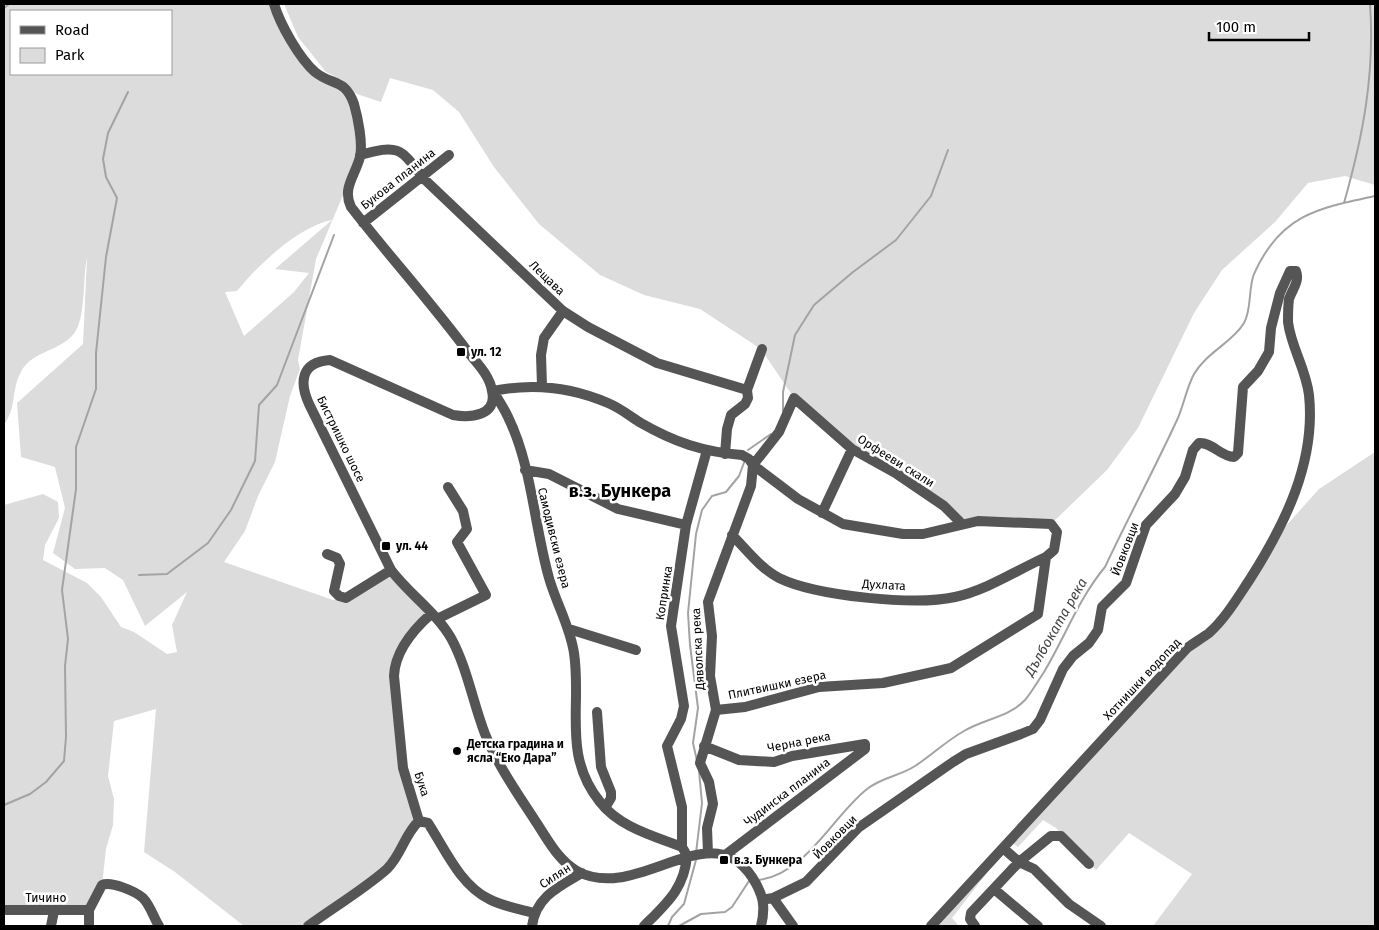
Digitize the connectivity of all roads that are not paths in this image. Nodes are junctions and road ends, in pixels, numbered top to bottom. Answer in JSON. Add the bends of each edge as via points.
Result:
{"nodes":[{"id":1,"x":274,"y":4,"type":"edge"},
{"id":2,"x":360,"y":155,"type":"junction"},
{"id":3,"x":449,"y":156,"type":"dead end"},
{"id":4,"x":422,"y":177,"type":"junction"},
{"id":5,"x":363,"y":223,"type":"junction"},
{"id":6,"x":1296,"y":271,"type":"joint"},
{"id":7,"x":563,"y":311,"type":"junction"},
{"id":8,"x":762,"y":349,"type":"dead end"},
{"id":9,"x":542,"y":386,"type":"junction"},
{"id":10,"x":747,"y":390,"type":"junction"},
{"id":11,"x":492,"y":391,"type":"junction"},
{"id":12,"x":852,"y":449,"type":"junction"},
{"id":13,"x":707,"y":450,"type":"junction"},
{"id":14,"x":725,"y":454,"type":"junction"},
{"id":15,"x":753,"y":465,"type":"junction"},
{"id":16,"x":525,"y":470,"type":"junction"},
{"id":17,"x":448,"y":487,"type":"dead end"},
{"id":18,"x":822,"y":513,"type":"junction"},
{"id":19,"x":962,"y":524,"type":"junction"},
{"id":20,"x":686,"y":525,"type":"junction"},
{"id":21,"x":732,"y":534,"type":"junction"},
{"id":22,"x":327,"y":554,"type":"dead end"},
{"id":23,"x":1046,"y":557,"type":"junction"},
{"id":24,"x":392,"y":570,"type":"junction"},
{"id":25,"x":434,"y":617,"type":"junction"},
{"id":26,"x":569,"y":629,"type":"junction"},
{"id":27,"x":636,"y":650,"type":"dead end"},
{"id":28,"x":716,"y":710,"type":"junction"},
{"id":29,"x":596,"y":712,"type":"dead end"},
{"id":30,"x":704,"y":746,"type":"junction"},
{"id":31,"x":865,"y":749,"type":"joint"},
{"id":32,"x":605,"y":808,"type":"junction"},
{"id":33,"x":419,"y":821,"type":"junction"},
{"id":34,"x":1003,"y":848,"type":"junction"},
{"id":35,"x":684,"y":851,"type":"junction"},
{"id":36,"x":708,"y":853,"type":"junction"},
{"id":37,"x":724,"y":856,"type":"junction"},
{"id":38,"x":1019,"y":862,"type":"junction"},
{"id":39,"x":1089,"y":864,"type":"dead end"},
{"id":40,"x":582,"y":874,"type":"junction"},
{"id":41,"x":994,"y":889,"type":"junction"},
{"id":42,"x":769,"y":899,"type":"junction"},
{"id":43,"x":4,"y":910,"type":"edge"},
{"id":44,"x":89,"y":910,"type":"junction"},
{"id":45,"x":54,"y":911,"type":"junction"},
{"id":46,"x":534,"y":913,"type":"junction"},
{"id":47,"x":51,"y":926,"type":"edge"},
{"id":48,"x":89,"y":926,"type":"edge"},
{"id":49,"x":159,"y":926,"type":"edge"},
{"id":50,"x":308,"y":926,"type":"edge"},
{"id":51,"x":532,"y":926,"type":"edge"},
{"id":52,"x":644,"y":926,"type":"edge"},
{"id":53,"x":761,"y":926,"type":"edge"},
{"id":54,"x":793,"y":926,"type":"edge"},
{"id":55,"x":931,"y":926,"type":"edge"},
{"id":56,"x":975,"y":926,"type":"edge"},
{"id":57,"x":1038,"y":926,"type":"edge"},
{"id":58,"x":1101,"y":926,"type":"edge"}],
"edges":[{"from":1,"to":2,"type":"street","via":[[302,57],[315,72],[338,82],[347,90],[354,106]]},
{"from":2,"to":4,"type":"street","name":"Лещава","via":[[387,148],[399,151]]},
{"from":2,"to":5,"type":"street","via":[[347,190],[351,207]]},
{"from":3,"to":4,"type":"street","name":"Букова планина"},
{"from":4,"to":5,"type":"street","name":"Букова планина"},
{"from":4,"to":7,"type":"street","name":"Лещава"},
{"from":5,"to":11,"type":"street","via":[[457,337],[487,378]]},
{"from":6,"to":34,"type":"street","name":"Хотнишки водопад","via":[[1288,321],[1306,374],[1311,420],[1298,487],[1276,538],[1237,599],[1209,632],[1187,648]]},
{"from":6,"to":42,"type":"street","name":"Йовковци","via":[[1290,271],[1280,293],[1269,352],[1258,371],[1243,386],[1238,453],[1228,457],[1205,443],[1193,450],[1185,477],[1175,494],[1146,525],[1126,583],[1102,607],[1098,630],[1090,643],[1063,669],[1033,729],[952,762],[858,828],[806,882]]},
{"from":7,"to":9,"type":"street","via":[[544,338]]},
{"from":7,"to":10,"type":"street","name":"Лещава","via":[[658,363]]},
{"from":8,"to":10,"type":"street"},
{"from":9,"to":11,"type":"street"},
{"from":9,"to":13,"type":"street","via":[[609,403],[684,445]]},
{"from":10,"to":14,"type":"street","via":[[745,404],[731,415]]},
{"from":11,"to":16,"type":"street","name":"Самодивски езера","via":[[508,416]]},
{"from":11,"to":24,"type":"street","name":"Бистришко шосе","via":[[492,400],[485,412],[480,416],[463,417],[330,360],[314,364],[306,373],[305,395]]},
{"from":12,"to":15,"type":"street","name":"Орфееви скали","via":[[794,398],[779,432]]},
{"from":12,"to":18,"type":"street"},
{"from":12,"to":19,"type":"street","name":"Орфееви скали","via":[[944,506]]},
{"from":13,"to":14,"type":"street"},
{"from":13,"to":20,"type":"street","name":"Копринка"},
{"from":14,"to":15,"type":"street","via":[[742,455]]},
{"from":15,"to":18,"type":"street"},
{"from":15,"to":21,"type":"street","name":"Дяволска река","via":[[751,486]]},
{"from":16,"to":20,"type":"street","via":[[550,474],[618,509]]},
{"from":16,"to":26,"type":"street","name":"Самодивски езера","via":[[548,575]]},
{"from":17,"to":25,"type":"street","via":[[466,519],[467,529],[456,542],[486,596]]},
{"from":18,"to":19,"type":"street","via":[[843,524],[904,534],[923,534]]},
{"from":19,"to":23,"type":"street","via":[[978,521],[1051,524],[1057,532],[1056,544]]},
{"from":20,"to":35,"type":"street","name":"Копринка","via":[[671,626],[684,706],[668,746],[682,807]]},
{"from":21,"to":23,"type":"street","name":"Духлата","via":[[778,578],[810,589],[848,596],[930,600],[954,597]]},
{"from":21,"to":28,"type":"street","name":"Дяволска река","via":[[708,602],[712,636],[710,676]]},
{"from":22,"to":24,"type":"street","via":[[337,558],[340,564],[334,591],[346,598]]},
{"from":23,"to":28,"type":"street","name":"Плитвишки езера","via":[[1038,614],[951,668],[883,683],[819,687],[745,707]]},
{"from":24,"to":25,"type":"street","name":"Бистришко шосе"},
{"from":25,"to":33,"type":"street","name":"Бука","via":[[410,636],[394,664],[403,768]]},
{"from":25,"to":40,"type":"street","name":"Бистришко шосе","via":[[456,648],[485,734],[499,763],[554,850]]},
{"from":26,"to":27,"type":"street"},
{"from":26,"to":32,"type":"street","name":"Самодивски езера","via":[[575,655],[574,731],[577,754],[589,785]]},
{"from":28,"to":30,"type":"street","name":"Дяволска река"},
{"from":29,"to":32,"type":"street","via":[[601,767],[611,792]]},
{"from":30,"to":31,"type":"street","name":"Черна река","via":[[739,760],[774,762],[861,744],[865,744]]},
{"from":30,"to":36,"type":"street","name":"Дяволска река","via":[[700,763],[709,782],[713,804],[707,828]]},
{"from":31,"to":37,"type":"street","name":"Чудинска планина"},
{"from":32,"to":35,"type":"street","name":"Самодивски езера","via":[[628,824]]},
{"from":33,"to":46,"type":"street","via":[[428,823],[464,878],[477,891],[489,899]]},
{"from":33,"to":50,"type":"street","via":[[408,831],[399,854],[387,868]]},
{"from":34,"to":38,"type":"street"},
{"from":34,"to":55,"type":"street","name":"Хотнишки водопад"},
{"from":35,"to":36,"type":"street","name":"Бистришко шосе"},
{"from":35,"to":40,"type":"street","name":"Бистришко шосе","via":[[630,876],[613,879]]},
{"from":35,"to":52,"type":"street","name":"Копринка","via":[[686,871],[681,884]]},
{"from":36,"to":37,"type":"street","name":"Бистришко шосе"},
{"from":37,"to":42,"type":"street","name":"Бистришко шосе","via":[[743,865]]},
{"from":38,"to":39,"type":"street","via":[[1054,834],[1061,836]]},
{"from":38,"to":41,"type":"street"},
{"from":38,"to":58,"type":"street","via":[[1034,869],[1069,904]]},
{"from":40,"to":46,"type":"street","name":"Силян","via":[[546,895]]},
{"from":41,"to":56,"type":"street","via":[[970,916]]},
{"from":41,"to":57,"type":"street"},
{"from":42,"to":53,"type":"street","name":"Бистришко шосе"},
{"from":42,"to":54,"type":"street"},
{"from":43,"to":45,"type":"street","name":"Тичино"},
{"from":44,"to":45,"type":"street","name":"Тичино"},
{"from":44,"to":48,"type":"street"},
{"from":44,"to":49,"type":"street","via":[[102,885],[114,884],[143,898]]},
{"from":45,"to":47,"type":"street"},
{"from":46,"to":51,"type":"street","name":"Силян"}]}
